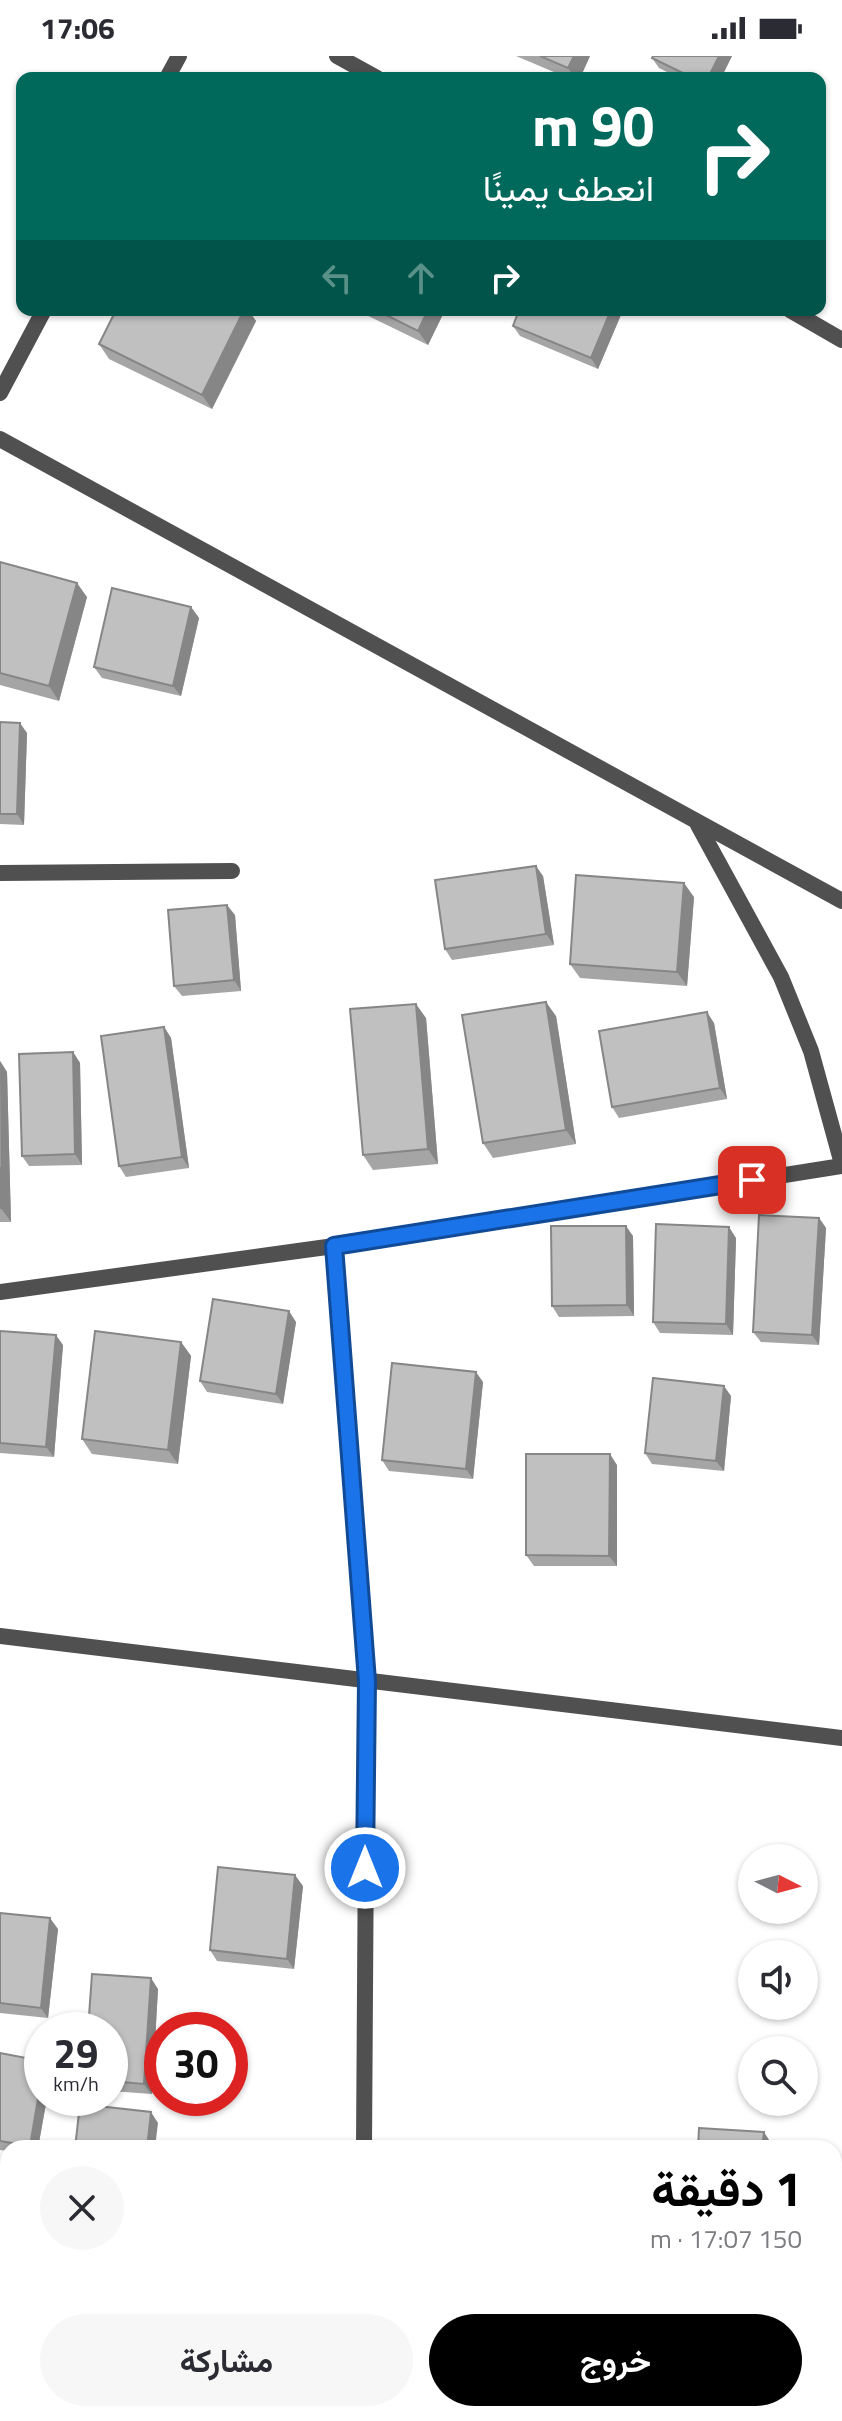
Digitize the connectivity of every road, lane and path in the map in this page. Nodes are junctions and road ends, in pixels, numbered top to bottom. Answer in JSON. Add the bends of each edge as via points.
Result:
{"nodes":[{"id":1,"x":337,"y":56,"type":"edge"},
{"id":2,"x":366,"y":72,"type":"edge"},
{"id":3,"x":41,"y":316,"type":"edge"},
{"id":4,"x":800,"y":316,"type":"edge"},
{"id":5,"x":842,"y":340,"type":"edge"},
{"id":6,"x":0,"y":393,"type":"edge"},
{"id":7,"x":0,"y":439,"type":"edge"},
{"id":8,"x":696,"y":823,"type":"junction"},
{"id":9,"x":232,"y":871,"type":"dead end"},
{"id":10,"x":0,"y":873,"type":"edge"},
{"id":11,"x":842,"y":901,"type":"edge"},
{"id":12,"x":842,"y":1165,"type":"edge"},
{"id":13,"x":334,"y":1246,"type":"junction"},
{"id":14,"x":0,"y":1292,"type":"edge"},
{"id":15,"x":0,"y":1636,"type":"edge"},
{"id":16,"x":367,"y":1681,"type":"junction"},
{"id":17,"x":842,"y":1738,"type":"edge"},
{"id":18,"x":364,"y":2140,"type":"edge"}],
"edges":[{"from":1,"to":2,"type":"street"},
{"from":3,"to":6,"type":"street"},
{"from":4,"to":5,"type":"street"},
{"from":7,"to":8,"type":"street"},
{"from":8,"to":11,"type":"street"},
{"from":8,"to":12,"type":"street","via":[[781,977],[811,1051]]},
{"from":9,"to":10,"type":"street"},
{"from":12,"to":13,"type":"street"},
{"from":13,"to":14,"type":"street"},
{"from":13,"to":16,"type":"street"},
{"from":15,"to":16,"type":"street"},
{"from":16,"to":17,"type":"street"},
{"from":16,"to":18,"type":"street"}]}
